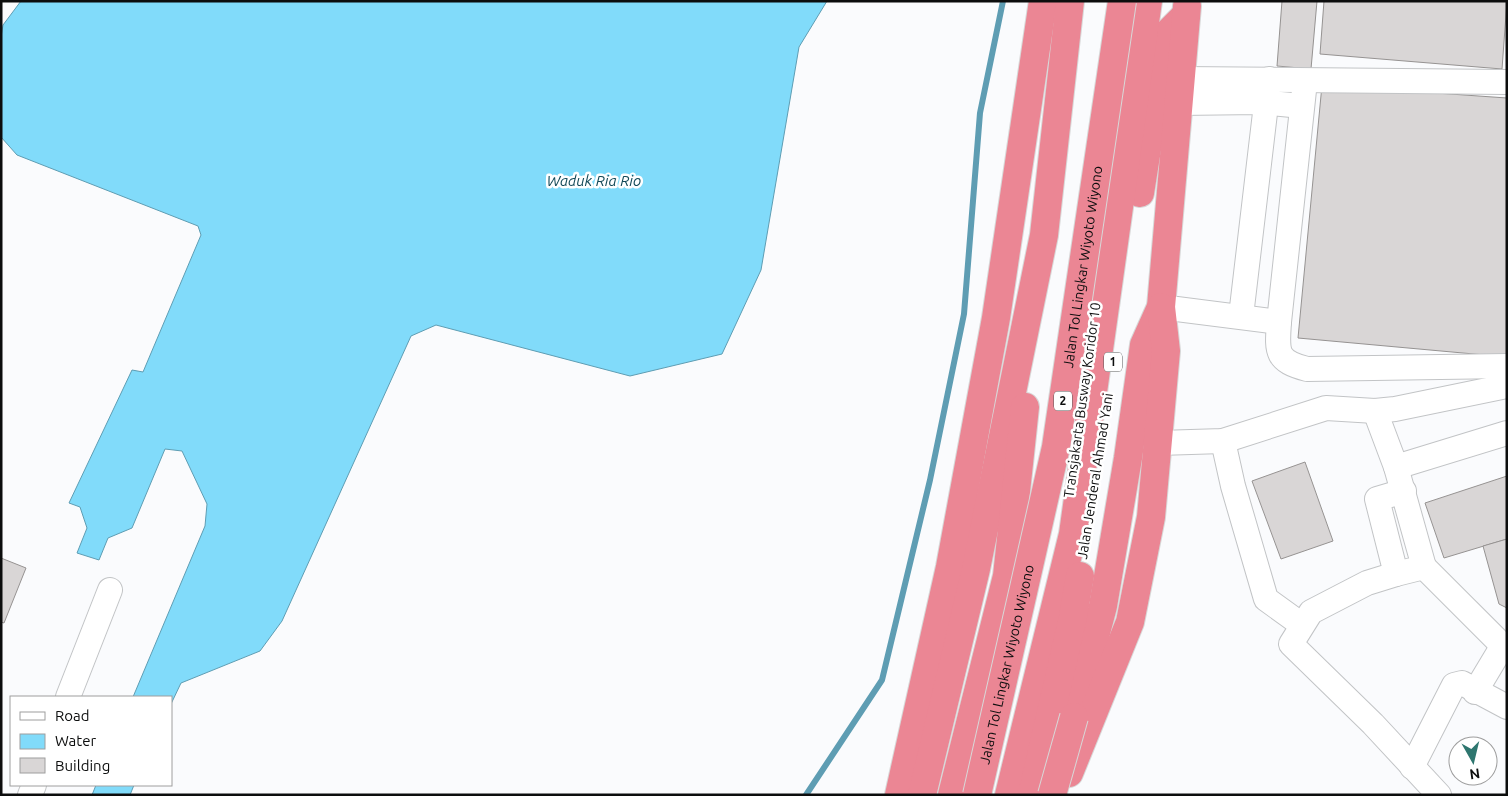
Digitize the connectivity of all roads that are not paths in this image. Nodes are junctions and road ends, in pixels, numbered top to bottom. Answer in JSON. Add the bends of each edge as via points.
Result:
{"nodes":[{"id":1,"x":1043,"y":1,"type":"edge"},
{"id":2,"x":1070,"y":1,"type":"edge"},
{"id":3,"x":1116,"y":1,"type":"edge"},
{"id":4,"x":1122,"y":1,"type":"edge"},
{"id":5,"x":1138,"y":1,"type":"edge"},
{"id":6,"x":1148,"y":1,"type":"edge"},
{"id":7,"x":1187,"y":8,"type":"edge"},
{"id":8,"x":1269,"y":79,"type":"junction"},
{"id":9,"x":1305,"y":81,"type":"junction"},
{"id":10,"x":1507,"y":82,"type":"edge"},
{"id":11,"x":1180,"y":91,"type":"junction"},
{"id":12,"x":1266,"y":102,"type":"junction"},
{"id":13,"x":1302,"y":106,"type":"junction"},
{"id":14,"x":1253,"y":218,"type":"junction"},
{"id":15,"x":1289,"y":223,"type":"junction"},
{"id":16,"x":1044,"y":235,"type":"junction"},
{"id":17,"x":1161,"y":307,"type":"junction"},
{"id":18,"x":1241,"y":316,"type":"junction"},
{"id":19,"x":1279,"y":322,"type":"junction"},
{"id":20,"x":1507,"y":366,"type":"edge"},
{"id":21,"x":1507,"y":386,"type":"edge"},
{"id":22,"x":1375,"y":411,"type":"junction"},
{"id":23,"x":1507,"y":433,"type":"edge"},
{"id":24,"x":1224,"y":441,"type":"junction"},
{"id":25,"x":1159,"y":443,"type":"junction"},
{"id":26,"x":1396,"y":467,"type":"junction"},
{"id":27,"x":1404,"y":491,"type":"junction"},
{"id":28,"x":1424,"y":566,"type":"junction"},
{"id":29,"x":1396,"y":574,"type":"junction"},
{"id":30,"x":110,"y":590,"type":"dead end"},
{"id":31,"x":1302,"y":625,"type":"junction"},
{"id":32,"x":1504,"y":648,"type":"edge"},
{"id":33,"x":1475,"y":692,"type":"junction"},
{"id":34,"x":68,"y":696,"type":"edge"},
{"id":35,"x":1507,"y":707,"type":"edge"},
{"id":36,"x":1072,"y":765,"type":"junction"},
{"id":37,"x":1412,"y":767,"type":"junction"},
{"id":38,"x":899,"y":795,"type":"edge"},
{"id":39,"x":922,"y":795,"type":"edge"},
{"id":40,"x":952,"y":795,"type":"edge"},
{"id":41,"x":977,"y":795,"type":"edge"},
{"id":42,"x":982,"y":795,"type":"edge"},
{"id":43,"x":1005,"y":795,"type":"edge"},
{"id":44,"x":1009,"y":795,"type":"edge"},
{"id":45,"x":1032,"y":795,"type":"edge"},
{"id":46,"x":1044,"y":795,"type":"edge"},
{"id":47,"x":1052,"y":795,"type":"edge"},
{"id":48,"x":1062,"y":795,"type":"edge"},
{"id":49,"x":1439,"y":795,"type":"edge"}],
"edges":[{"from":1,"to":38,"type":"highway","via":[[996,318],[950,567]]},
{"from":2,"to":16,"type":"highway"},
{"from":3,"to":42,"type":"lane","name":"Transjakarta Busway Koridor 10","via":[[1096,139],[1071,377],[1046,523]]},
{"from":4,"to":41,"type":"highway","name":"Jalan Tol Lingkar Wiyoto Wiyono","number":"2","bridge":true,"via":[[1056,447]]},
{"from":5,"to":43,"type":"lane","name":"Transjakarta Busway Koridor 10","via":[[1065,530]]},
{"from":6,"to":44,"type":"highway","name":"Jalan Tol Lingkar Wiyoto Wiyono","number":"2","via":[[1073,534]]},
{"from":7,"to":11,"type":"highway","name":"Jalan Jenderal Ahmad Yani","number":"1"},
{"from":7,"to":45,"type":"highway","name":"Jalan Jenderal Ahmad Yani","number":"1","via":[[1165,36],[1073,617]]},
{"from":8,"to":9,"type":"lane"},
{"from":8,"to":11,"type":"lane"},
{"from":8,"to":12,"type":"lane"},
{"from":9,"to":10,"type":"lane"},
{"from":9,"to":13,"type":"lane"},
{"from":11,"to":12,"type":"lane"},
{"from":11,"to":17,"type":"highway","name":"Jalan Jenderal Ahmad Yani","number":"1"},
{"from":12,"to":13,"type":"lane"},
{"from":12,"to":14,"type":"lane"},
{"from":13,"to":15,"type":"lane"},
{"from":14,"to":15,"type":"lane"},
{"from":14,"to":18,"type":"lane"},
{"from":15,"to":19,"type":"lane"},
{"from":16,"to":39,"type":"highway","via":[[976,569]]},
{"from":16,"to":40,"type":"highway","via":[[1007,576]]},
{"from":17,"to":18,"type":"lane"},
{"from":17,"to":25,"type":"highway","via":[[1166,351]]},
{"from":17,"to":47,"type":"highway","name":"Jalan Jenderal Ahmad Yani","number":"1","bridge":true,"via":[[1144,344],[1103,606]]},
{"from":18,"to":19,"type":"lane"},
{"from":19,"to":20,"type":"lane","via":[[1278,350],[1284,360],[1307,369]]},
{"from":21,"to":22,"type":"lane"},
{"from":22,"to":24,"type":"lane","via":[[1326,408]]},
{"from":22,"to":26,"type":"lane"},
{"from":23,"to":26,"type":"lane"},
{"from":24,"to":25,"type":"lane"},
{"from":24,"to":31,"type":"lane","via":[[1233,486],[1266,599]]},
{"from":25,"to":36,"type":"highway","via":[[1151,517],[1130,622]]},
{"from":26,"to":27,"type":"lane"},
{"from":27,"to":28,"type":"lane"},
{"from":27,"to":29,"type":"lane","via":[[1377,498]]},
{"from":28,"to":29,"type":"lane"},
{"from":28,"to":32,"type":"lane"},
{"from":29,"to":31,"type":"lane","via":[[1367,583],[1311,612]]},
{"from":30,"to":34,"type":"lane"},
{"from":31,"to":37,"type":"lane","via":[[1292,644]]},
{"from":32,"to":33,"type":"lane"},
{"from":33,"to":35,"type":"lane"},
{"from":33,"to":37,"type":"lane","via":[[1462,683],[1454,685]]},
{"from":36,"to":46,"type":"highway"},
{"from":36,"to":48,"type":"highway"},
{"from":37,"to":49,"type":"lane"}]}
